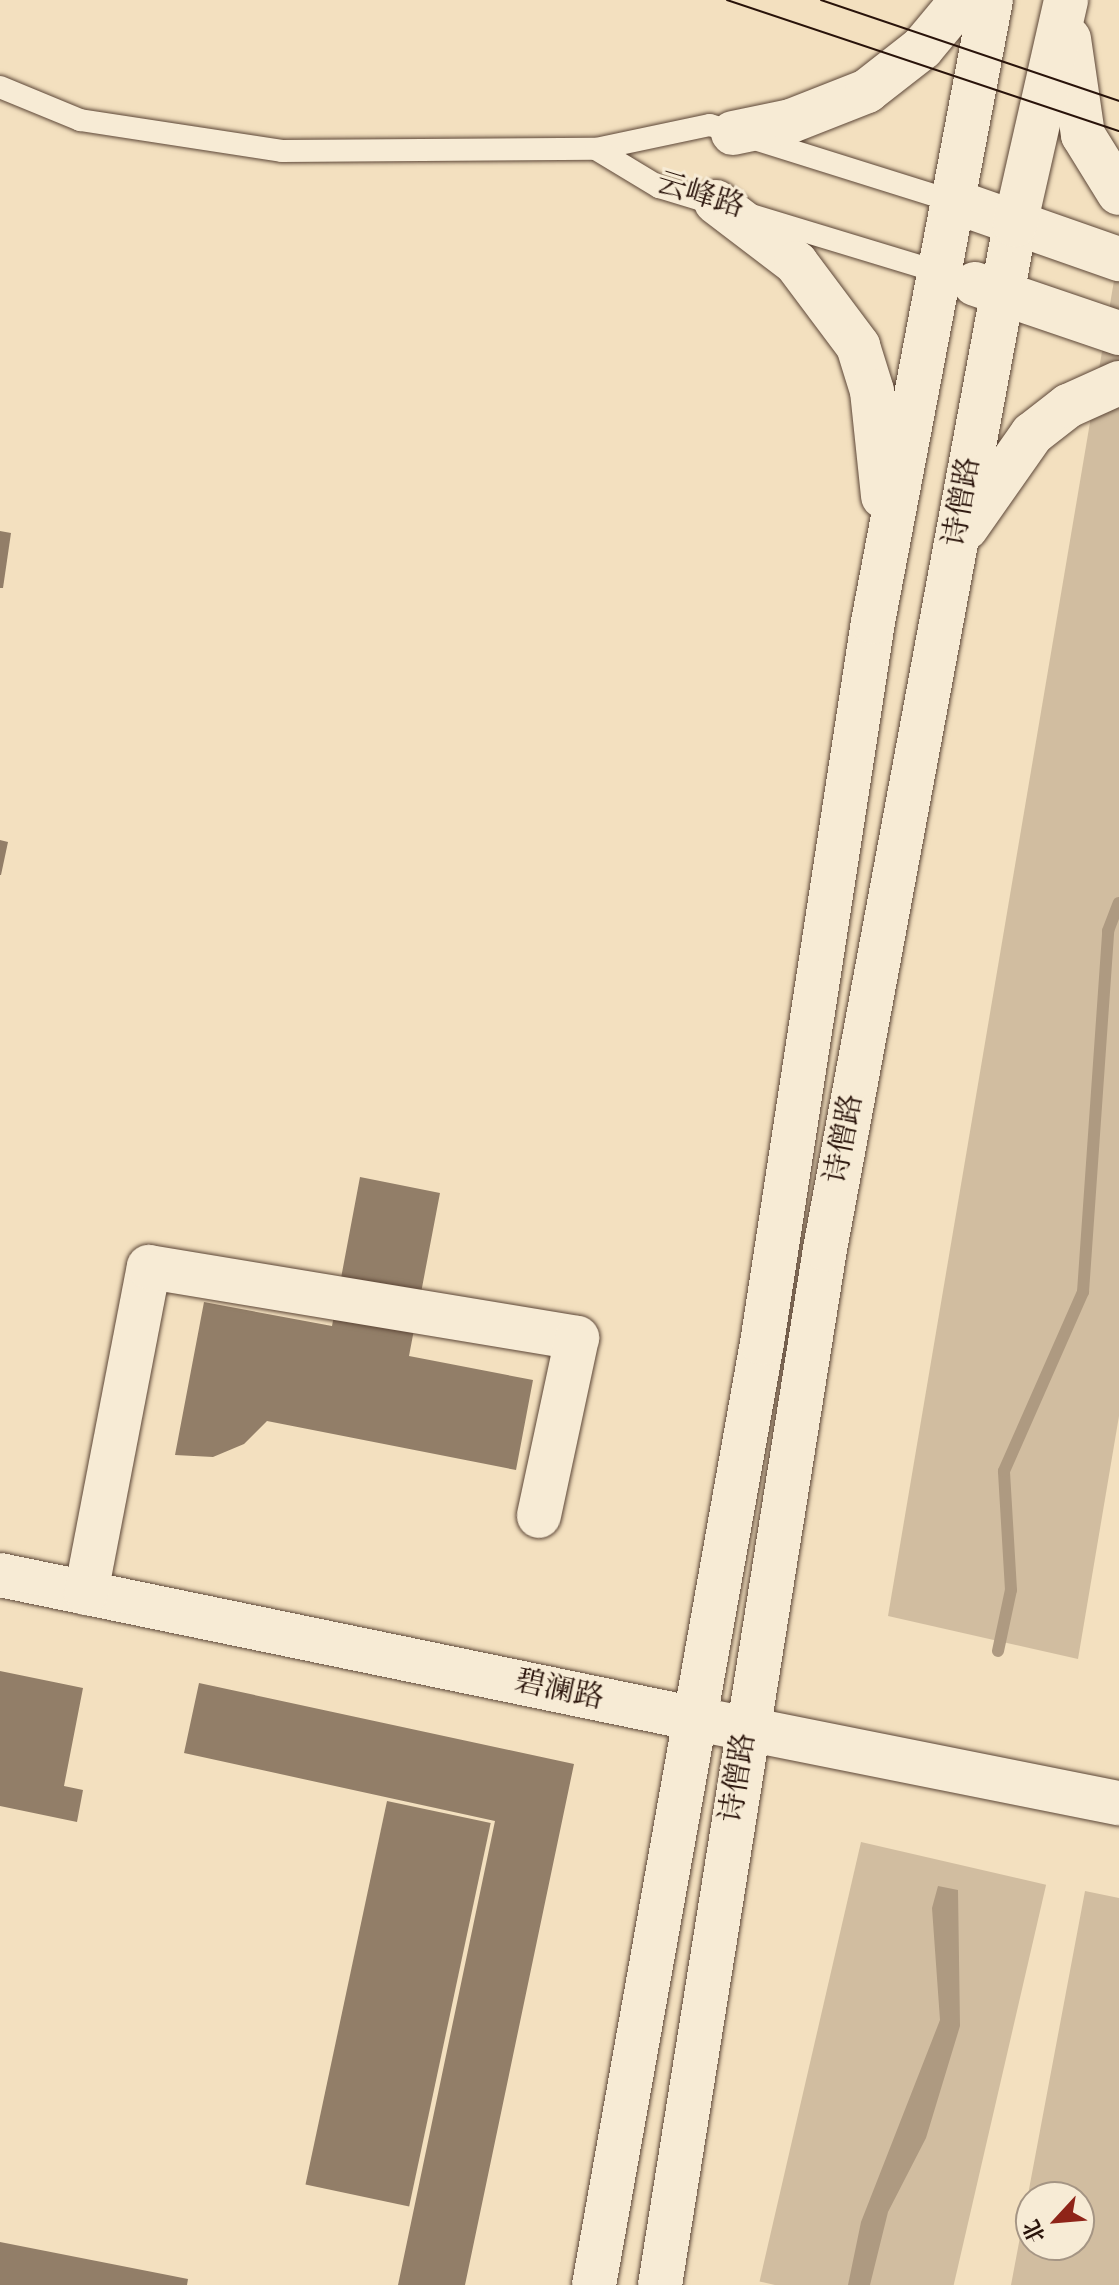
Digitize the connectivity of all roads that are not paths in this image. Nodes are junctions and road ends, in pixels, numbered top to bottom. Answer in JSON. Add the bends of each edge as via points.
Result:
{"nodes":[{"id":1,"x":962,"y":0,"type":"edge"},
{"id":2,"x":991,"y":0,"type":"edge"},
{"id":3,"x":1066,"y":0,"type":"edge"},
{"id":4,"x":0,"y":87,"type":"edge"},
{"id":5,"x":733,"y":133,"type":"junction"},
{"id":6,"x":596,"y":149,"type":"junction"},
{"id":7,"x":1119,"y":193,"type":"edge"},
{"id":8,"x":716,"y":202,"type":"junction"},
{"id":9,"x":956,"y":202,"type":"junction"},
{"id":10,"x":1015,"y":225,"type":"junction"},
{"id":11,"x":1119,"y":259,"type":"edge"},
{"id":12,"x":942,"y":273,"type":"junction"},
{"id":13,"x":1002,"y":293,"type":"junction"},
{"id":14,"x":1119,"y":333,"type":"edge"},
{"id":15,"x":1119,"y":383,"type":"edge"},
{"id":16,"x":955,"y":543,"type":"junction"},
{"id":17,"x":887,"y":549,"type":"junction"},
{"id":18,"x":539,"y":1516,"type":"dead end"},
{"id":19,"x":0,"y":1575,"type":"edge"},
{"id":20,"x":86,"y":1593,"type":"junction"},
{"id":21,"x":691,"y":1718,"type":"junction"},
{"id":22,"x":747,"y":1729,"type":"junction"},
{"id":23,"x":1119,"y":1803,"type":"edge"},
{"id":24,"x":594,"y":2285,"type":"edge"},
{"id":25,"x":660,"y":2285,"type":"edge"}],
"edges":[{"from":1,"to":5,"type":"street","via":[[922,48],[867,91],[791,121]]},
{"from":2,"to":9,"type":"street","name":"诗僧路"},
{"from":3,"to":7,"type":"street","via":[[1083,135]]},
{"from":3,"to":10,"type":"street","name":"诗僧路"},
{"from":4,"to":6,"type":"lane","via":[[80,120],[282,151]]},
{"from":5,"to":6,"type":"lane","name":"云峰路","via":[[710,125]]},
{"from":5,"to":9,"type":"lane","name":"云峰路"},
{"from":6,"to":8,"type":"lane","name":"云峰路","via":[[659,187]]},
{"from":8,"to":12,"type":"lane","name":"云峰路"},
{"from":8,"to":17,"type":"street","via":[[796,263],[858,346],[877,421]]},
{"from":9,"to":10,"type":"street"},
{"from":9,"to":12,"type":"street","name":"诗僧路"},
{"from":10,"to":11,"type":"street"},
{"from":10,"to":13,"type":"street","name":"诗僧路"},
{"from":12,"to":13,"type":"street","name":"云峰路"},
{"from":12,"to":17,"type":"street","name":"诗僧路"},
{"from":13,"to":14,"type":"street","name":"云峰路"},
{"from":13,"to":16,"type":"street","name":"诗僧路"},
{"from":15,"to":16,"type":"street","via":[[1077,400],[1032,434]]},
{"from":16,"to":22,"type":"street","name":"诗僧路","via":[[825,1249]]},
{"from":17,"to":21,"type":"street","name":"诗僧路","via":[[762,1343]]},
{"from":18,"to":20,"type":"street","via":[[577,1338],[149,1267]]},
{"from":19,"to":20,"type":"street","name":"碧澜路"},
{"from":20,"to":21,"type":"street","name":"碧澜路"},
{"from":21,"to":22,"type":"street","name":"碧澜路"},
{"from":21,"to":24,"type":"street","name":"诗僧路"},
{"from":22,"to":23,"type":"street","name":"碧澜路"},
{"from":22,"to":25,"type":"street","name":"诗僧路"}]}
